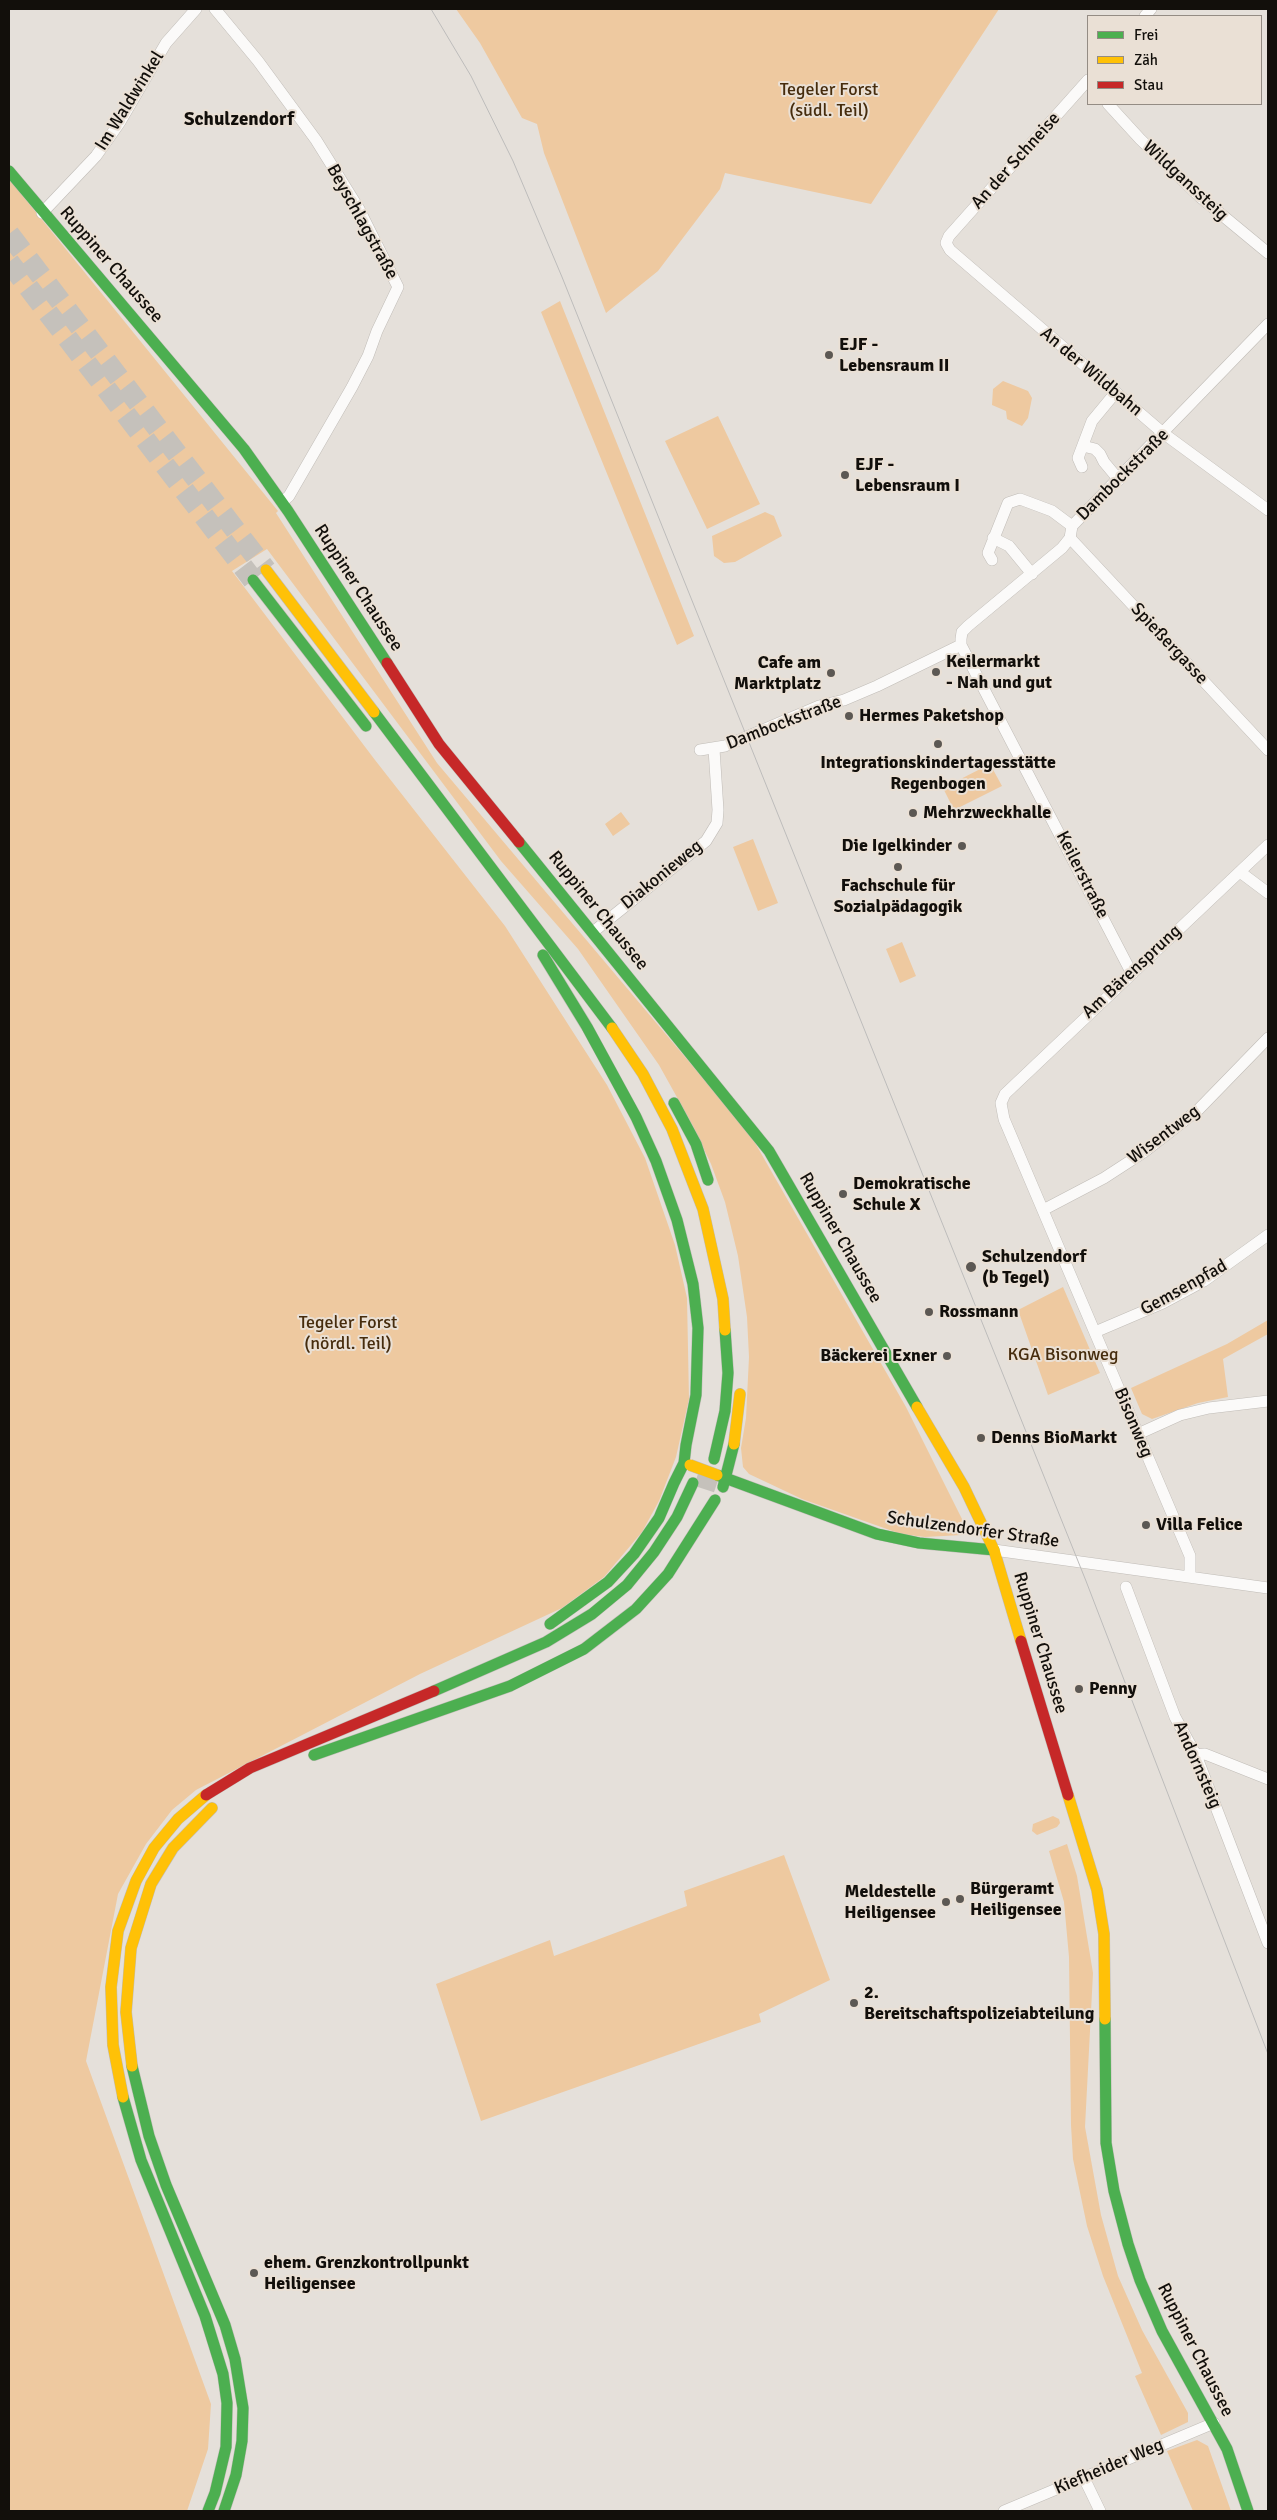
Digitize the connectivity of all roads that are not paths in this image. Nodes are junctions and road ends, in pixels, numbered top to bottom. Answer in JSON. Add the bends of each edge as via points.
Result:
{"nodes":[{"id":1,"x":196,"y":9,"type":"edge"},
{"id":2,"x":214,"y":9,"type":"edge"},
{"id":3,"x":1087,"y":83,"type":"edge"},
{"id":4,"x":1109,"y":105,"type":"edge"},
{"id":5,"x":9,"y":171,"type":"edge"},
{"id":6,"x":42,"y":213,"type":"junction"},
{"id":7,"x":946,"y":243,"type":"joint"},
{"id":8,"x":1268,"y":253,"type":"edge"},
{"id":9,"x":1268,"y":324,"type":"edge"},
{"id":10,"x":1116,"y":392,"type":"junction"},
{"id":11,"x":1163,"y":433,"type":"junction"},
{"id":12,"x":1083,"y":446,"type":"junction"},
{"id":13,"x":1082,"y":467,"type":"dead end"},
{"id":14,"x":1119,"y":480,"type":"junction"},
{"id":15,"x":282,"y":502,"type":"junction"},
{"id":16,"x":1268,"y":510,"type":"edge"},
{"id":17,"x":1071,"y":532,"type":"junction"},
{"id":18,"x":993,"y":538,"type":"junction"},
{"id":19,"x":992,"y":560,"type":"dead end"},
{"id":20,"x":266,"y":570,"type":"tunnel mouth"},
{"id":21,"x":1032,"y":574,"type":"junction"},
{"id":22,"x":253,"y":580,"type":"tunnel mouth"},
{"id":23,"x":961,"y":645,"type":"junction"},
{"id":24,"x":372,"y":733,"type":"dead end"},
{"id":25,"x":714,"y":749,"type":"junction"},
{"id":26,"x":700,"y":750,"type":"dead end"},
{"id":27,"x":1268,"y":750,"type":"edge"},
{"id":28,"x":1268,"y":845,"type":"edge"},
{"id":29,"x":1240,"y":872,"type":"junction"},
{"id":30,"x":484,"y":878,"type":"dead end"},
{"id":31,"x":510,"y":890,"type":"junction"},
{"id":32,"x":1268,"y":893,"type":"edge"},
{"id":33,"x":593,"y":932,"type":"junction"},
{"id":34,"x":543,"y":955,"type":"junction"},
{"id":35,"x":1131,"y":972,"type":"junction"},
{"id":36,"x":1268,"y":1038,"type":"edge"},
{"id":37,"x":626,"y":1070,"type":"dead end"},
{"id":38,"x":643,"y":1099,"type":"dead end"},
{"id":39,"x":1001,"y":1103,"type":"joint"},
{"id":40,"x":655,"y":1123,"type":"dead end"},
{"id":41,"x":667,"y":1148,"type":"dead end"},
{"id":42,"x":712,"y":1192,"type":"dead end"},
{"id":43,"x":686,"y":1199,"type":"dead end"},
{"id":44,"x":1043,"y":1210,"type":"junction"},
{"id":45,"x":694,"y":1225,"type":"dead end"},
{"id":46,"x":1268,"y":1235,"type":"edge"},
{"id":47,"x":1095,"y":1332,"type":"junction"},
{"id":48,"x":716,"y":1373,"type":"dead end"},
{"id":49,"x":741,"y":1382,"type":"dead end"},
{"id":50,"x":1268,"y":1401,"type":"edge"},
{"id":51,"x":711,"y":1418,"type":"dead end"},
{"id":52,"x":1138,"y":1434,"type":"junction"},
{"id":53,"x":687,"y":1464,"type":"junction"},
{"id":54,"x":722,"y":1477,"type":"junction"},
{"id":55,"x":693,"y":1484,"type":"tunnel mouth"},
{"id":56,"x":692,"y":1513,"type":"dead end"},
{"id":57,"x":994,"y":1550,"type":"junction"},
{"id":58,"x":1190,"y":1577,"type":"junction"},
{"id":59,"x":1126,"y":1587,"type":"dead end"},
{"id":60,"x":1268,"y":1588,"type":"edge"},
{"id":61,"x":539,"y":1630,"type":"dead end"},
{"id":62,"x":575,"y":1639,"type":"dead end"},
{"id":63,"x":560,"y":1648,"type":"dead end"},
{"id":64,"x":480,"y":1658,"type":"dead end"},
{"id":65,"x":284,"y":1752,"type":"junction"},
{"id":66,"x":1196,"y":1755,"type":"junction"},
{"id":67,"x":1268,"y":1779,"type":"edge"},
{"id":68,"x":221,"y":1802,"type":"dead end"},
{"id":69,"x":1268,"y":1942,"type":"edge"},
{"id":70,"x":1214,"y":2424,"type":"junction"},
{"id":71,"x":1084,"y":2478,"type":"junction"},
{"id":72,"x":208,"y":2511,"type":"edge"},
{"id":73,"x":224,"y":2511,"type":"edge"},
{"id":74,"x":1004,"y":2511,"type":"edge"},
{"id":75,"x":1100,"y":2511,"type":"edge"},
{"id":76,"x":1248,"y":2511,"type":"edge"}],
"edges":[{"from":1,"to":6,"type":"street","name":"Im Waldwinkel","via":[[166,43],[96,156]]},
{"from":2,"to":15,"type":"street","name":"Beyschlagstraße","via":[[258,61],[321,148],[364,217],[398,287],[352,387],[289,496]]},
{"from":3,"to":7,"type":"street","name":"An der Schneise"},
{"from":4,"to":8,"type":"street","name":"Wildganssteig","via":[[1199,196]]},
{"from":5,"to":6,"type":"main road","name":"Ruppiner Chaussee"},
{"from":6,"to":15,"type":"main road","name":"Ruppiner Chaussee","via":[[231,433]]},
{"from":7,"to":10,"type":"street","name":"An der Wildbahn","via":[[950,250]]},
{"from":9,"to":11,"type":"street","name":"Dambockstraße"},
{"from":10,"to":11,"type":"street","name":"An der Wildbahn"},
{"from":10,"to":12,"type":"street","via":[[1092,421]]},
{"from":11,"to":14,"type":"street","name":"Dambockstraße"},
{"from":11,"to":16,"type":"street","name":"An der Wildbahn"},
{"from":12,"to":13,"type":"street","via":[[1078,458]]},
{"from":12,"to":14,"type":"street","via":[[1095,449]]},
{"from":14,"to":17,"type":"street","name":"Dambockstraße"},
{"from":15,"to":33,"type":"main road","name":"Ruppiner Chaussee","via":[[439,744]]},
{"from":17,"to":18,"type":"street","name":"Spießergasse","via":[[1052,511],[1020,499],[1008,503]]},
{"from":17,"to":21,"type":"street","name":"Dambockstraße","via":[[1062,548]]},
{"from":17,"to":27,"type":"street","name":"Spießergasse"},
{"from":18,"to":19,"type":"street","via":[[988,552]]},
{"from":18,"to":21,"type":"street","via":[[1009,546]]},
{"from":20,"to":31,"type":"main road"},
{"from":21,"to":23,"type":"street","name":"Dambockstraße","via":[[962,632]]},
{"from":22,"to":24,"type":"main road"},
{"from":23,"to":25,"type":"street","name":"Dambockstraße","via":[[844,700],[819,706]]},
{"from":23,"to":35,"type":"street","name":"Keilerstraße"},
{"from":25,"to":26,"type":"street","name":"Dambockstraße"},
{"from":25,"to":33,"type":"street","name":"Diakonieweg","via":[[718,810],[716,823],[706,841]]},
{"from":28,"to":29,"type":"street","name":"Am Bärensprung"},
{"from":29,"to":32,"type":"street"},
{"from":29,"to":35,"type":"street","name":"Am Bärensprung"},
{"from":30,"to":34,"type":"main road"},
{"from":31,"to":42,"type":"main road","via":[[565,951],[672,1098],[696,1144]]},
{"from":31,"to":51,"type":"main road","via":[[622,1041],[654,1094],[688,1167],[713,1245],[727,1328],[725,1411],[709,1457]]},
{"from":33,"to":57,"type":"main road","name":"Ruppiner Chaussee","via":[[769,1151],[964,1487]]},
{"from":34,"to":37,"type":"main road"},
{"from":34,"to":53,"type":"main road","via":[[636,1116],[678,1220],[693,1284],[698,1328],[696,1395],[686,1445]]},
{"from":35,"to":39,"type":"street","name":"Am Bärensprung","via":[[1005,1094]]},
{"from":36,"to":44,"type":"street","name":"Wisentweg","via":[[1198,1110],[1144,1152],[1104,1178]]},
{"from":38,"to":40,"type":"main road"},
{"from":39,"to":44,"type":"street","name":"Bisonweg","via":[[1004,1119]]},
{"from":41,"to":43,"type":"main road"},
{"from":44,"to":47,"type":"street","name":"Bisonweg"},
{"from":45,"to":48,"type":"main road","via":[[706,1266]]},
{"from":46,"to":47,"type":"street","name":"Gemsenpfad","via":[[1198,1284]]},
{"from":47,"to":52,"type":"street","name":"Bisonweg"},
{"from":49,"to":54,"type":"main road","via":[[734,1444]]},
{"from":50,"to":52,"type":"street","via":[[1209,1408]]},
{"from":52,"to":58,"type":"street","name":"Bisonweg","via":[[1190,1556]]},
{"from":53,"to":54,"type":"main road","name":"Schulzendorfer Straße","bridge":true},
{"from":53,"to":61,"type":"main road","via":[[674,1482],[659,1518],[634,1554],[608,1582]]},
{"from":54,"to":57,"type":"main road","name":"Schulzendorfer Straße","via":[[877,1534],[918,1543]]},
{"from":54,"to":63,"type":"main road","via":[[715,1500],[668,1574],[636,1609],[584,1649],[510,1686],[286,1766],[511,1672]]},
{"from":55,"to":65,"type":"main road","via":[[654,1552],[627,1585],[592,1614],[546,1642],[497,1665]]},
{"from":56,"to":62,"type":"main road","via":[[672,1547],[637,1590],[610,1615]]},
{"from":57,"to":58,"type":"street","name":"Schulzendorfer Straße"},
{"from":57,"to":70,"type":"main road","name":"Ruppiner Chaussee","via":[[1090,1861],[1102,1915],[1106,2143],[1117,2200],[1133,2261],[1152,2309]]},
{"from":58,"to":60,"type":"street","name":"Schulzendorfer Straße"},
{"from":59,"to":66,"type":"street","name":"Andornsteig","via":[[1175,1717]]},
{"from":64,"to":65,"type":"main road"},
{"from":65,"to":72,"type":"main road","via":[[207,1794],[178,1819],[154,1848],[136,1881],[118,1931],[114,1957],[111,1987],[113,2045],[126,2112],[149,2181],[205,2316],[223,2374],[227,2403],[226,2447]]},
{"from":66,"to":67,"type":"street","via":[[1205,1754]]},
{"from":66,"to":69,"type":"street","name":"Andornsteig"},
{"from":68,"to":73,"type":"main road","via":[[182,1838],[151,1884],[131,1948],[126,2012],[133,2077],[149,2136],[166,2185],[222,2316],[235,2359],[243,2408],[242,2441],[236,2475]]},
{"from":70,"to":71,"type":"street","name":"Kiefheider Weg"},
{"from":70,"to":76,"type":"main road","name":"Ruppiner Chaussee","via":[[1227,2449]]},
{"from":71,"to":74,"type":"street","name":"Kiefheider Weg"},
{"from":71,"to":75,"type":"street"}]}
